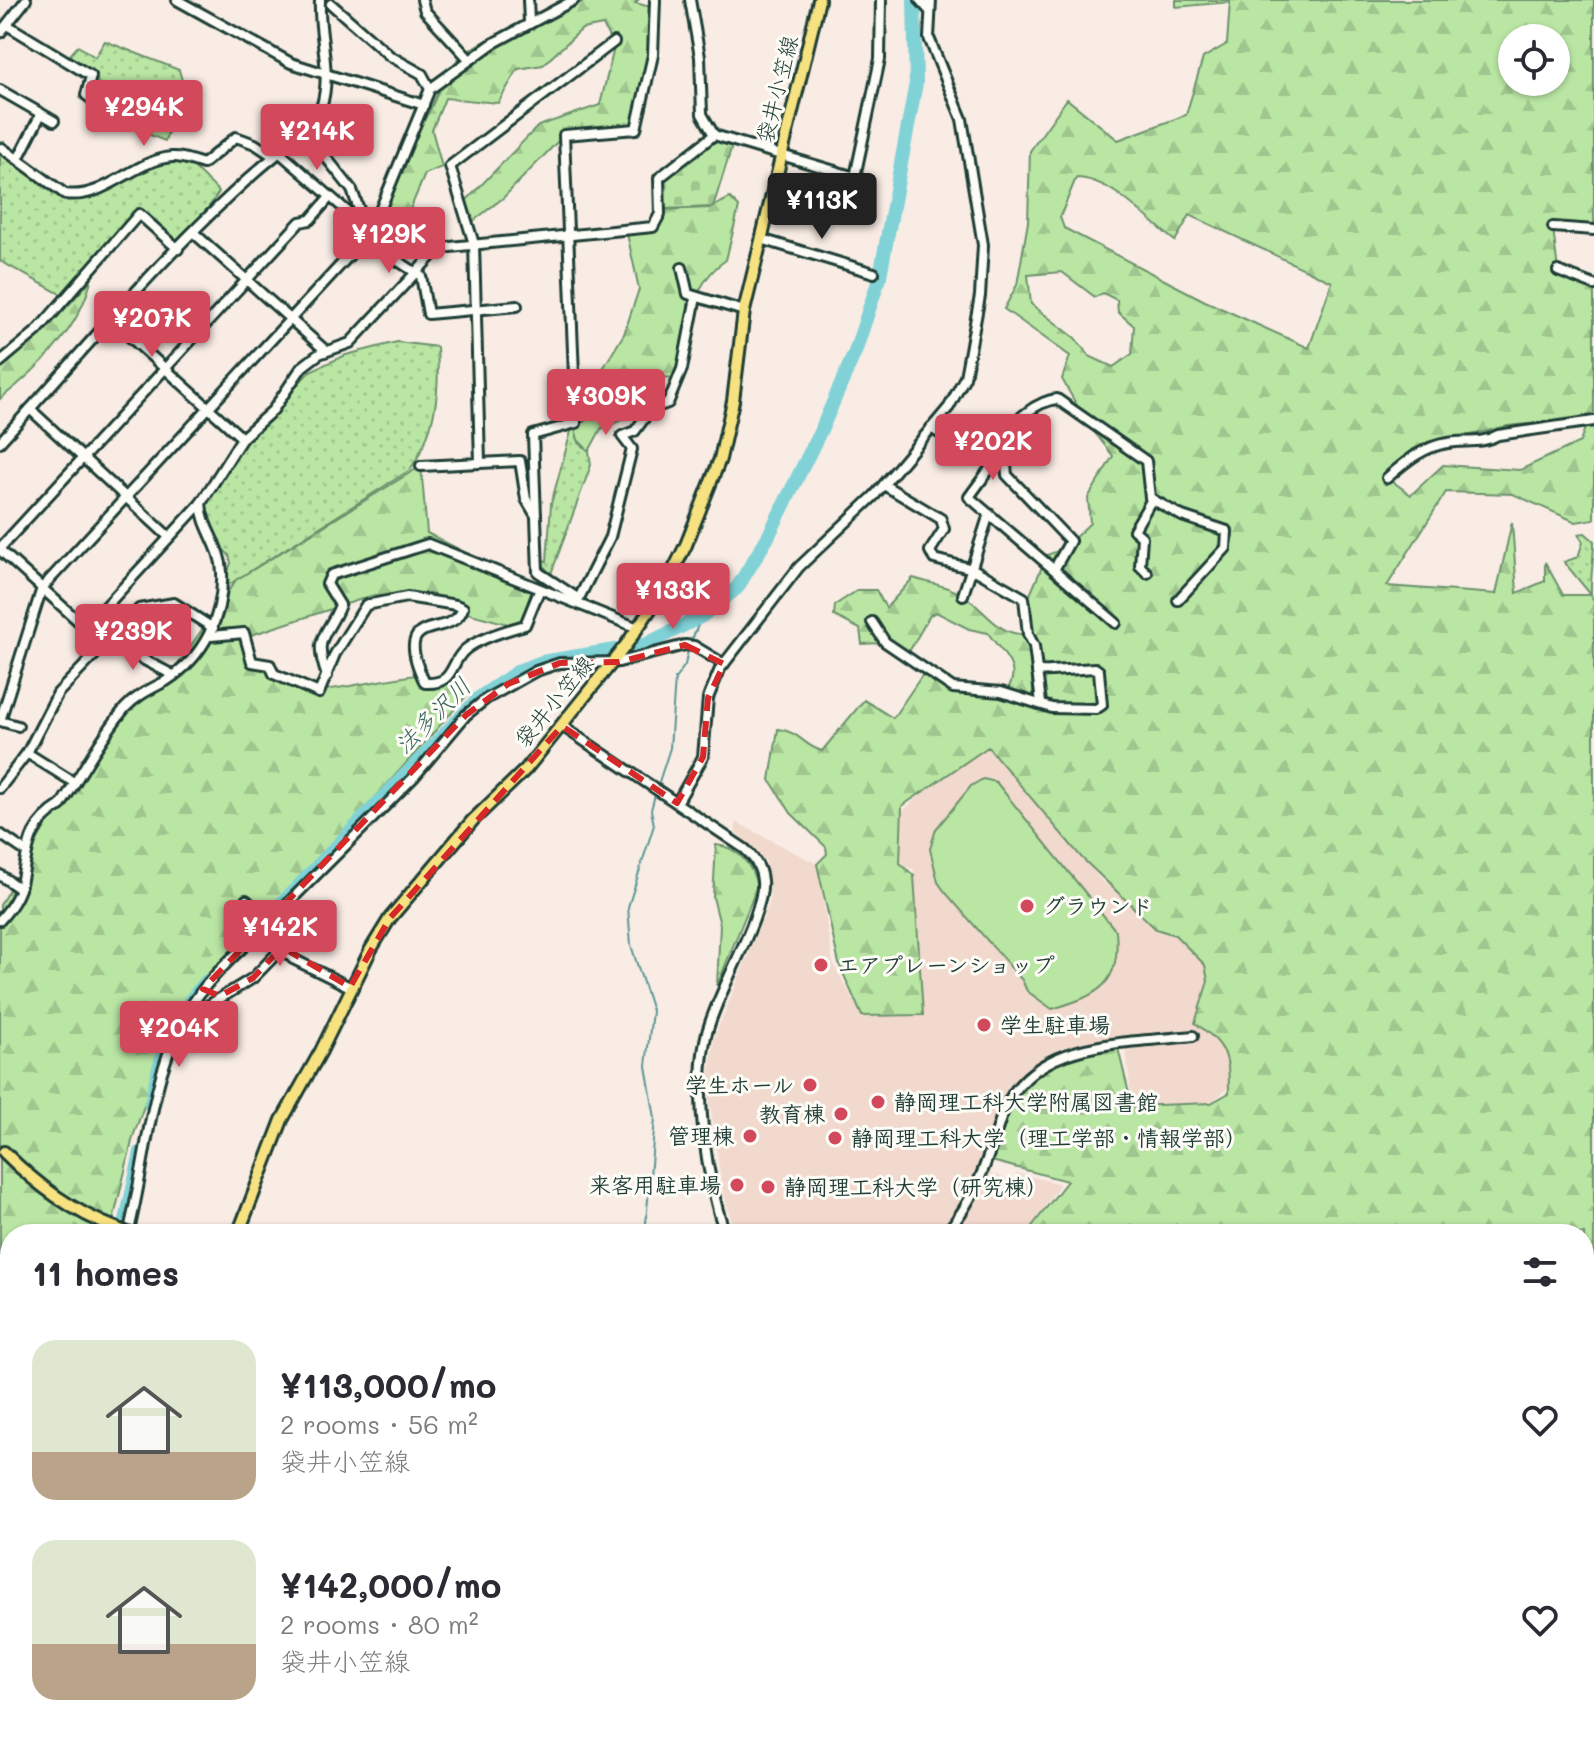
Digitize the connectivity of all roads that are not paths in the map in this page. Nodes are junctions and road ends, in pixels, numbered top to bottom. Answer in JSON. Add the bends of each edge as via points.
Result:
{"nodes":[{"id":1,"x":26,"y":0,"type":"edge"},
{"id":2,"x":177,"y":0,"type":"edge"},
{"id":3,"x":320,"y":0,"type":"edge"},
{"id":4,"x":422,"y":0,"type":"edge"},
{"id":5,"x":528,"y":0,"type":"edge"},
{"id":6,"x":574,"y":0,"type":"edge"},
{"id":7,"x":655,"y":0,"type":"edge"},
{"id":8,"x":690,"y":0,"type":"edge"},
{"id":9,"x":819,"y":0,"type":"edge"},
{"id":10,"x":881,"y":0,"type":"edge"},
{"id":11,"x":925,"y":3,"type":"edge"},
{"id":12,"x":331,"y":4,"type":"dead end"},
{"id":13,"x":529,"y":22,"type":"junction"},
{"id":14,"x":7,"y":25,"type":"junction"},
{"id":15,"x":0,"y":33,"type":"edge"},
{"id":16,"x":614,"y":42,"type":"dead end"},
{"id":17,"x":469,"y":59,"type":"junction"},
{"id":18,"x":327,"y":74,"type":"junction"},
{"id":19,"x":430,"y":89,"type":"junction"},
{"id":20,"x":0,"y":90,"type":"edge"},
{"id":21,"x":424,"y":105,"type":"junction"},
{"id":22,"x":320,"y":112,"type":"junction"},
{"id":23,"x":41,"y":114,"type":"junction"},
{"id":24,"x":113,"y":115,"type":"dead end"},
{"id":25,"x":54,"y":121,"type":"dead end"},
{"id":26,"x":714,"y":135,"type":"junction"},
{"id":27,"x":2,"y":148,"type":"edge"},
{"id":28,"x":276,"y":154,"type":"junction"},
{"id":29,"x":782,"y":154,"type":"junction"},
{"id":30,"x":18,"y":159,"type":"junction"},
{"id":31,"x":330,"y":197,"type":"junction"},
{"id":32,"x":1553,"y":227,"type":"dead end"},
{"id":33,"x":368,"y":230,"type":"junction"},
{"id":34,"x":1594,"y":230,"type":"edge"},
{"id":35,"x":194,"y":233,"type":"junction"},
{"id":36,"x":571,"y":235,"type":"junction"},
{"id":37,"x":761,"y":239,"type":"junction"},
{"id":38,"x":474,"y":244,"type":"junction"},
{"id":39,"x":178,"y":249,"type":"junction"},
{"id":40,"x":682,"y":268,"type":"dead end"},
{"id":41,"x":1558,"y":271,"type":"dead end"},
{"id":42,"x":417,"y":273,"type":"junction"},
{"id":43,"x":874,"y":273,"type":"dead end"},
{"id":44,"x":247,"y":280,"type":"junction"},
{"id":45,"x":1594,"y":285,"type":"edge"},
{"id":46,"x":696,"y":297,"type":"junction"},
{"id":47,"x":517,"y":306,"type":"dead end"},
{"id":48,"x":475,"y":309,"type":"junction"},
{"id":49,"x":744,"y":311,"type":"junction"},
{"id":50,"x":109,"y":318,"type":"junction"},
{"id":51,"x":291,"y":319,"type":"junction"},
{"id":52,"x":326,"y":351,"type":"junction"},
{"id":53,"x":0,"y":362,"type":"edge"},
{"id":54,"x":165,"y":368,"type":"junction"},
{"id":55,"x":209,"y":408,"type":"junction"},
{"id":56,"x":30,"y":409,"type":"junction"},
{"id":57,"x":1594,"y":421,"type":"edge"},
{"id":58,"x":931,"y":428,"type":"junction"},
{"id":59,"x":982,"y":436,"type":"junction"},
{"id":60,"x":242,"y":438,"type":"junction"},
{"id":61,"x":0,"y":442,"type":"edge"},
{"id":62,"x":83,"y":458,"type":"junction"},
{"id":63,"x":480,"y":462,"type":"junction"},
{"id":64,"x":421,"y":466,"type":"dead end"},
{"id":65,"x":991,"y":467,"type":"dead end"},
{"id":66,"x":1387,"y":478,"type":"dead end"},
{"id":67,"x":884,"y":485,"type":"junction"},
{"id":68,"x":126,"y":498,"type":"junction"},
{"id":69,"x":1152,"y":499,"type":"junction"},
{"id":70,"x":201,"y":503,"type":"junction"},
{"id":71,"x":989,"y":514,"type":"junction"},
{"id":72,"x":536,"y":516,"type":"junction"},
{"id":73,"x":169,"y":537,"type":"junction"},
{"id":74,"x":0,"y":549,"type":"edge"},
{"id":75,"x":1055,"y":568,"type":"junction"},
{"id":76,"x":973,"y":569,"type":"junction"},
{"id":77,"x":1147,"y":573,"type":"dead end"},
{"id":78,"x":42,"y":588,"type":"junction"},
{"id":79,"x":539,"y":591,"type":"junction"},
{"id":80,"x":963,"y":595,"type":"dead end"},
{"id":81,"x":1178,"y":600,"type":"dead end"},
{"id":82,"x":577,"y":602,"type":"junction"},
{"id":83,"x":872,"y":622,"type":"dead end"},
{"id":84,"x":1116,"y":623,"type":"dead end"},
{"id":85,"x":638,"y":628,"type":"junction"},
{"id":86,"x":212,"y":632,"type":"junction"},
{"id":87,"x":108,"y":641,"type":"junction"},
{"id":88,"x":612,"y":661,"type":"junction"},
{"id":89,"x":724,"y":664,"type":"junction"},
{"id":90,"x":1037,"y":672,"type":"junction"},
{"id":91,"x":173,"y":675,"type":"junction"},
{"id":92,"x":327,"y":676,"type":"junction"},
{"id":93,"x":1041,"y":703,"type":"junction"},
{"id":94,"x":0,"y":721,"type":"edge"},
{"id":95,"x":18,"y":726,"type":"dead end"},
{"id":96,"x":562,"y":726,"type":"junction"},
{"id":97,"x":27,"y":753,"type":"junction"},
{"id":98,"x":75,"y":783,"type":"junction"},
{"id":99,"x":0,"y":788,"type":"edge"},
{"id":100,"x":677,"y":803,"type":"junction"},
{"id":101,"x":0,"y":834,"type":"edge"},
{"id":102,"x":25,"y":851,"type":"junction"},
{"id":103,"x":0,"y":875,"type":"edge"},
{"id":104,"x":20,"y":889,"type":"junction"},
{"id":105,"x":246,"y":900,"type":"dead end"},
{"id":106,"x":0,"y":919,"type":"edge"},
{"id":107,"x":271,"y":924,"type":"junction"},
{"id":108,"x":283,"y":947,"type":"junction"},
{"id":109,"x":350,"y":987,"type":"junction"},
{"id":110,"x":203,"y":989,"type":"junction"},
{"id":111,"x":220,"y":996,"type":"junction"},
{"id":112,"x":185,"y":1020,"type":"junction"},
{"id":113,"x":1193,"y":1036,"type":"dead end"},
{"id":114,"x":4,"y":1152,"type":"dead end"},
{"id":115,"x":107,"y":1224,"type":"edge"},
{"id":116,"x":127,"y":1224,"type":"edge"},
{"id":117,"x":242,"y":1224,"type":"edge"},
{"id":118,"x":723,"y":1224,"type":"edge"},
{"id":119,"x":953,"y":1224,"type":"edge"}],
"edges":[{"from":1,"to":14,"type":"street"},
{"from":2,"to":18,"type":"street","via":[[291,63]]},
{"from":3,"to":18,"type":"street"},
{"from":4,"to":17,"type":"street","via":[[425,11]]},
{"from":5,"to":13,"type":"street"},
{"from":6,"to":13,"type":"street"},
{"from":7,"to":36,"type":"street","via":[[653,55],[636,129],[564,135]]},
{"from":8,"to":26,"type":"street","via":[[702,114]]},
{"from":9,"to":29,"type":"main road","name":"袋井小笠線"},
{"from":10,"to":29,"type":"street","via":[[880,59],[855,177]]},
{"from":11,"to":58,"type":"street","via":[[933,51],[962,119],[983,245],[965,377]]},
{"from":12,"to":19,"type":"street","via":[[390,56],[422,74]]},
{"from":13,"to":17,"type":"street"},
{"from":14,"to":15,"type":"street"},
{"from":14,"to":24,"type":"street","via":[[91,76],[88,100]]},
{"from":16,"to":38,"type":"street","via":[[450,166]]},
{"from":17,"to":19,"type":"street"},
{"from":18,"to":21,"type":"street"},
{"from":18,"to":22,"type":"street"},
{"from":19,"to":21,"type":"street"},
{"from":20,"to":23,"type":"street"},
{"from":21,"to":33,"type":"street"},
{"from":22,"to":28,"type":"street"},
{"from":22,"to":33,"type":"street","via":[[313,141],[352,190]]},
{"from":23,"to":25,"type":"street"},
{"from":23,"to":30,"type":"street"},
{"from":26,"to":29,"type":"street"},
{"from":26,"to":36,"type":"street","via":[[659,178],[660,214],[653,227]]},
{"from":27,"to":30,"type":"street"},
{"from":28,"to":30,"type":"street","via":[[236,137],[203,164],[176,156],[157,159],[113,184],[77,196],[65,194]]},
{"from":28,"to":31,"type":"street"},
{"from":28,"to":35,"type":"street"},
{"from":29,"to":37,"type":"main road","name":"袋井小笠線"},
{"from":31,"to":33,"type":"street"},
{"from":31,"to":44,"type":"street"},
{"from":32,"to":34,"type":"street"},
{"from":33,"to":42,"type":"street","via":[[392,257]]},
{"from":33,"to":51,"type":"street"},
{"from":35,"to":39,"type":"street"},
{"from":35,"to":44,"type":"street"},
{"from":36,"to":38,"type":"street"},
{"from":36,"to":72,"type":"street","via":[[576,423],[533,435]]},
{"from":37,"to":43,"type":"street"},
{"from":37,"to":49,"type":"main road","name":"袋井小笠線"},
{"from":38,"to":42,"type":"street","via":[[436,251]]},
{"from":38,"to":48,"type":"street"},
{"from":39,"to":50,"type":"street"},
{"from":39,"to":53,"type":"street","via":[[139,214],[37,331]]},
{"from":40,"to":46,"type":"street","via":[[688,294]]},
{"from":41,"to":45,"type":"street"},
{"from":42,"to":48,"type":"street","via":[[428,314]]},
{"from":42,"to":52,"type":"street","via":[[350,343]]},
{"from":44,"to":51,"type":"street"},
{"from":44,"to":54,"type":"street"},
{"from":46,"to":49,"type":"street"},
{"from":46,"to":82,"type":"street","via":[[682,369],[668,403],[651,409],[635,431],[622,436],[632,449],[610,537]]},
{"from":47,"to":48,"type":"street"},
{"from":48,"to":63,"type":"street"},
{"from":49,"to":85,"type":"main road","name":"袋井小笠線","via":[[720,459],[686,545]]},
{"from":50,"to":54,"type":"street"},
{"from":50,"to":56,"type":"street"},
{"from":51,"to":52,"type":"street"},
{"from":51,"to":55,"type":"street"},
{"from":52,"to":60,"type":"street","via":[[302,367],[273,410]]},
{"from":54,"to":55,"type":"street"},
{"from":54,"to":62,"type":"street"},
{"from":55,"to":60,"type":"street"},
{"from":55,"to":68,"type":"street"},
{"from":56,"to":61,"type":"street"},
{"from":56,"to":62,"type":"street"},
{"from":57,"to":66,"type":"street","via":[[1448,443],[1411,458]]},
{"from":58,"to":59,"type":"street","via":[[957,444],[969,434]]},
{"from":58,"to":67,"type":"street"},
{"from":59,"to":69,"type":"street","via":[[1002,435],[1019,419],[1057,399],[1146,461]]},
{"from":59,"to":75,"type":"street","via":[[997,439],[1007,475],[1070,541]]},
{"from":60,"to":70,"type":"street"},
{"from":62,"to":68,"type":"street"},
{"from":62,"to":74,"type":"street"},
{"from":63,"to":64,"type":"street"},
{"from":63,"to":72,"type":"street","via":[[520,461],[526,499]]},
{"from":65,"to":71,"type":"street","via":[[969,497]]},
{"from":67,"to":76,"type":"street","via":[[941,519],[944,529],[930,551],[934,559]]},
{"from":67,"to":89,"type":"street","via":[[799,567]]},
{"from":68,"to":73,"type":"street"},
{"from":68,"to":78,"type":"street"},
{"from":69,"to":77,"type":"street","via":[[1134,530],[1142,537],[1140,566]]},
{"from":69,"to":81,"type":"street","via":[[1227,531],[1226,548]]},
{"from":70,"to":73,"type":"street"},
{"from":70,"to":86,"type":"street","via":[[202,519],[221,561],[222,589]]},
{"from":71,"to":75,"type":"street"},
{"from":71,"to":76,"type":"street"},
{"from":72,"to":82,"type":"street","via":[[538,572]]},
{"from":73,"to":78,"type":"street","via":[[86,628]]},
{"from":74,"to":78,"type":"street"},
{"from":75,"to":84,"type":"street"},
{"from":76,"to":80,"type":"street"},
{"from":76,"to":90,"type":"street","via":[[1024,598]]},
{"from":78,"to":94,"type":"street"},
{"from":79,"to":82,"type":"street"},
{"from":79,"to":92,"type":"street","via":[[428,544],[331,575],[327,584],[340,605],[320,644]]},
{"from":79,"to":92,"type":"street","via":[[525,625],[465,649],[455,669],[435,683],[425,683],[413,640],[417,633],[457,617],[463,608],[407,597],[366,605]]},
{"from":82,"to":85,"type":"street"},
{"from":83,"to":93,"type":"street","via":[[885,642],[940,683]]},
{"from":85,"to":88,"type":"main road","name":"袋井小笠線"},
{"from":86,"to":87,"type":"street","via":[[174,603],[139,609]]},
{"from":86,"to":91,"type":"street"},
{"from":86,"to":92,"type":"street","via":[[244,633],[252,662],[270,665],[274,674],[314,692],[319,693]]},
{"from":87,"to":91,"type":"street"},
{"from":87,"to":97,"type":"street","via":[[58,693]]},
{"from":88,"to":89,"type":"street","via":[[685,645]]},
{"from":88,"to":96,"type":"main road","name":"袋井小笠線"},
{"from":88,"to":107,"type":"street","via":[[560,663],[486,699]]},
{"from":89,"to":100,"type":"street","via":[[708,698],[703,757]]},
{"from":90,"to":93,"type":"street"},
{"from":90,"to":93,"type":"street","via":[[1099,671],[1100,707],[1052,708]]},
{"from":91,"to":98,"type":"street","via":[[125,708]]},
{"from":94,"to":95,"type":"street"},
{"from":96,"to":100,"type":"street"},
{"from":96,"to":109,"type":"main road","name":"袋井小笠線","via":[[390,918]]},
{"from":97,"to":98,"type":"street"},
{"from":97,"to":99,"type":"street"},
{"from":98,"to":102,"type":"street","via":[[61,805],[45,815]]},
{"from":100,"to":118,"type":"street","via":[[745,849],[762,879],[760,901],[716,1002],[702,1058],[703,1120]]},
{"from":101,"to":102,"type":"street"},
{"from":102,"to":104,"type":"street"},
{"from":103,"to":104,"type":"street"},
{"from":104,"to":106,"type":"street"},
{"from":105,"to":107,"type":"street"},
{"from":107,"to":108,"type":"street"},
{"from":107,"to":110,"type":"street"},
{"from":108,"to":109,"type":"street","via":[[293,959]]},
{"from":108,"to":111,"type":"street","via":[[253,978]]},
{"from":109,"to":117,"type":"main road","name":"袋井小笠線","via":[[282,1120]]},
{"from":110,"to":111,"type":"street"},
{"from":110,"to":112,"type":"street"},
{"from":111,"to":112,"type":"street"},
{"from":112,"to":116,"type":"street","via":[[166,1055]]},
{"from":113,"to":119,"type":"street","via":[[1071,1051],[1039,1066],[1010,1100],[981,1179]]},
{"from":114,"to":115,"type":"main road","via":[[35,1183]]}]}
